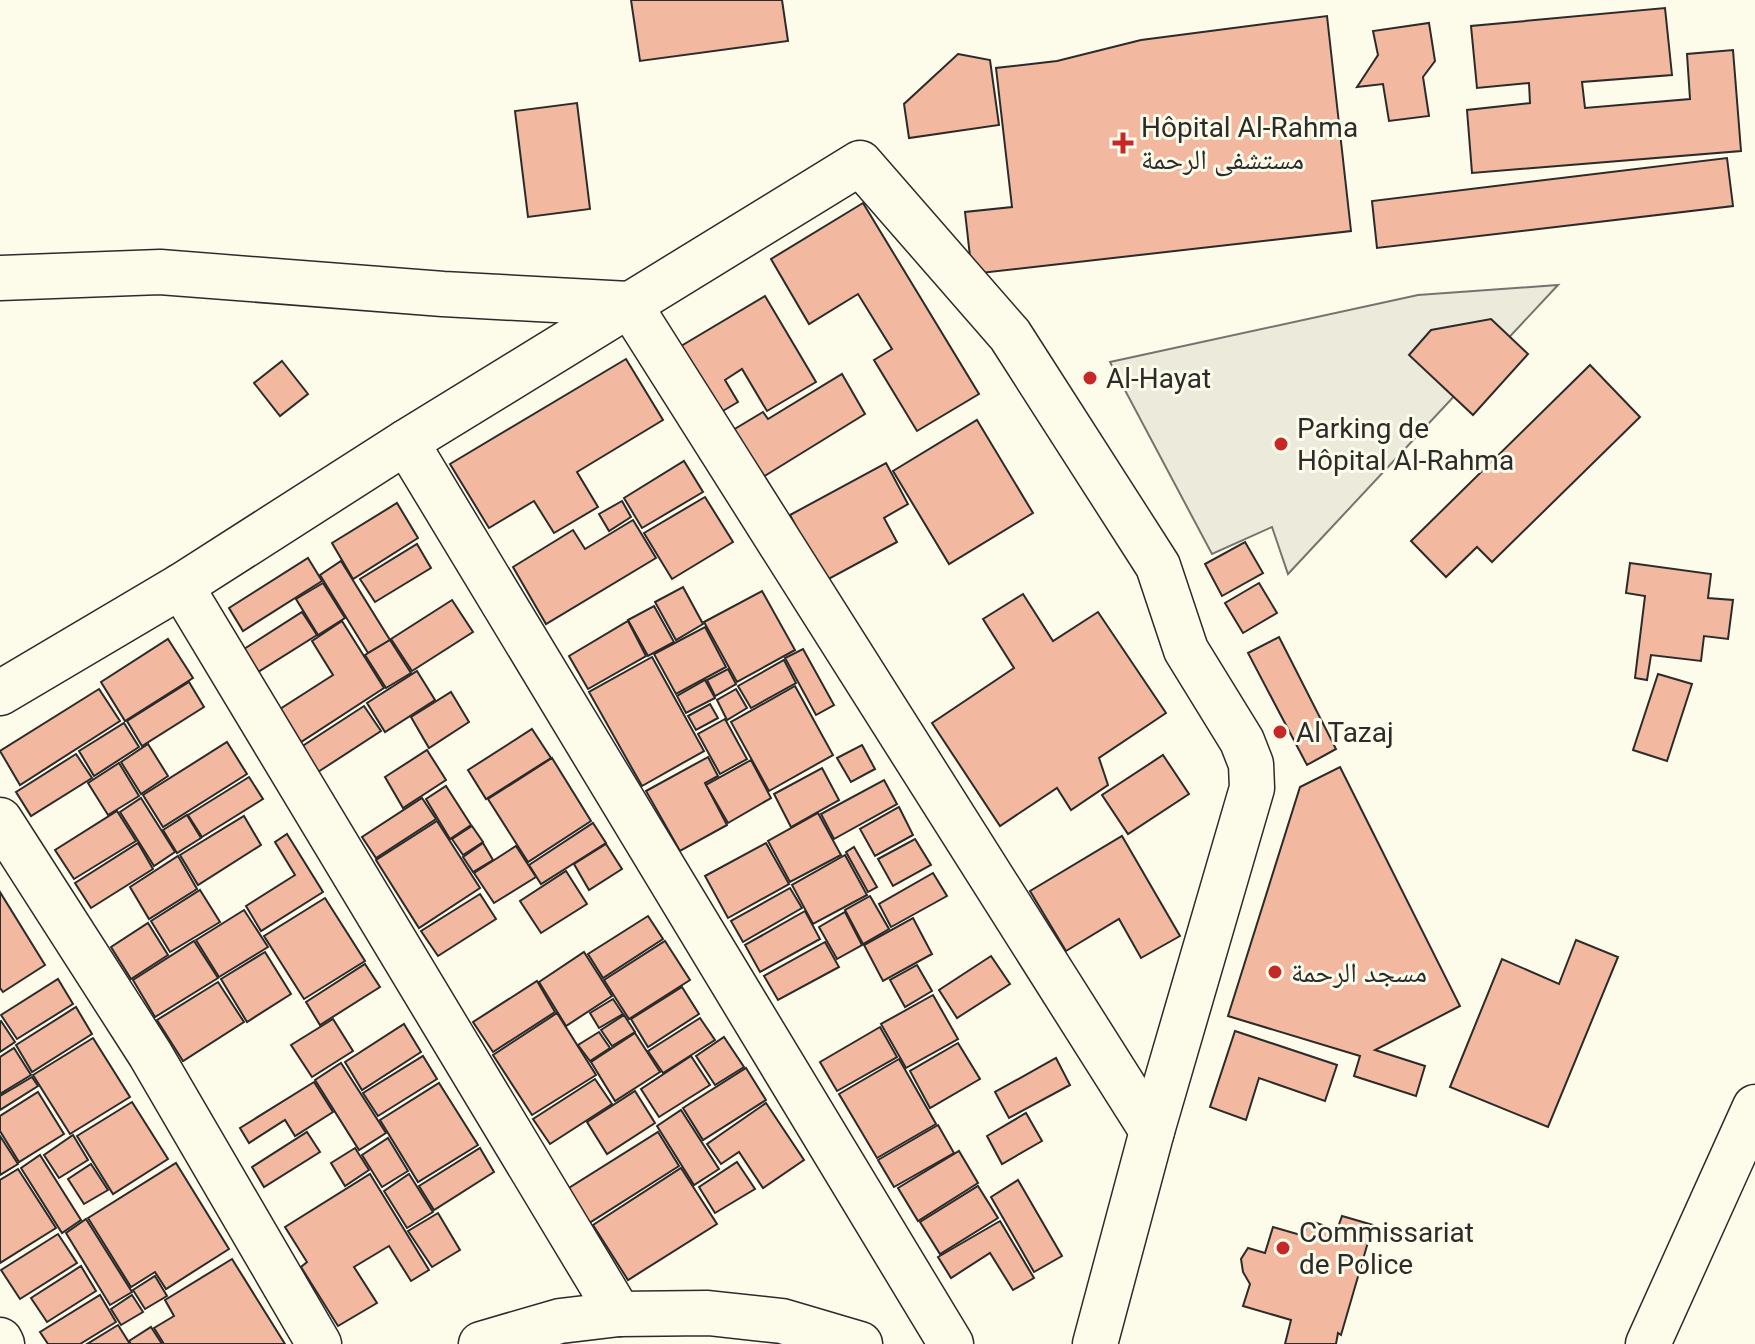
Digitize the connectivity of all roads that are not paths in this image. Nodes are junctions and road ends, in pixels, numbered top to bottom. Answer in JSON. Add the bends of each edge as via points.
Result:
{"nodes":[{"id":1,"x":0,"y":278,"type":"edge"},
{"id":2,"x":629,"y":304,"type":"junction"},
{"id":3,"x":406,"y":442,"type":"junction"},
{"id":4,"x":181,"y":586,"type":"junction"},
{"id":5,"x":0,"y":693,"type":"edge"},
{"id":6,"x":0,"y":820,"type":"edge"},
{"id":7,"x":1755,"y":1107,"type":"edge"},
{"id":8,"x":1152,"y":1131,"type":"junction"},
{"id":9,"x":619,"y":1314,"type":"junction"},
{"id":10,"x":840,"y":1341,"type":"edge"},
{"id":11,"x":319,"y":1344,"type":"edge"},
{"id":12,"x":481,"y":1344,"type":"edge"},
{"id":13,"x":951,"y":1344,"type":"edge"},
{"id":14,"x":1095,"y":1344,"type":"edge"},
{"id":15,"x":1648,"y":1344,"type":"edge"}],
"edges":[{"from":1,"to":2,"type":"street","via":[[160,272]]},
{"from":2,"to":3,"type":"street"},
{"from":2,"to":8,"type":"street"},
{"from":2,"to":8,"type":"street","via":[[860,163],[1010,335],[1158,566],[1186,650],[1242,741],[1251,764],[1252,788]]},
{"from":3,"to":4,"type":"street"},
{"from":3,"to":13,"type":"street"},
{"from":4,"to":5,"type":"street"},
{"from":4,"to":9,"type":"street"},
{"from":6,"to":11,"type":"street","via":[[150,1054]]},
{"from":7,"to":15,"type":"street"},
{"from":8,"to":14,"type":"street"},
{"from":9,"to":10,"type":"street","via":[[708,1313],[782,1321]]},
{"from":9,"to":12,"type":"street","via":[[560,1321]]}]}
